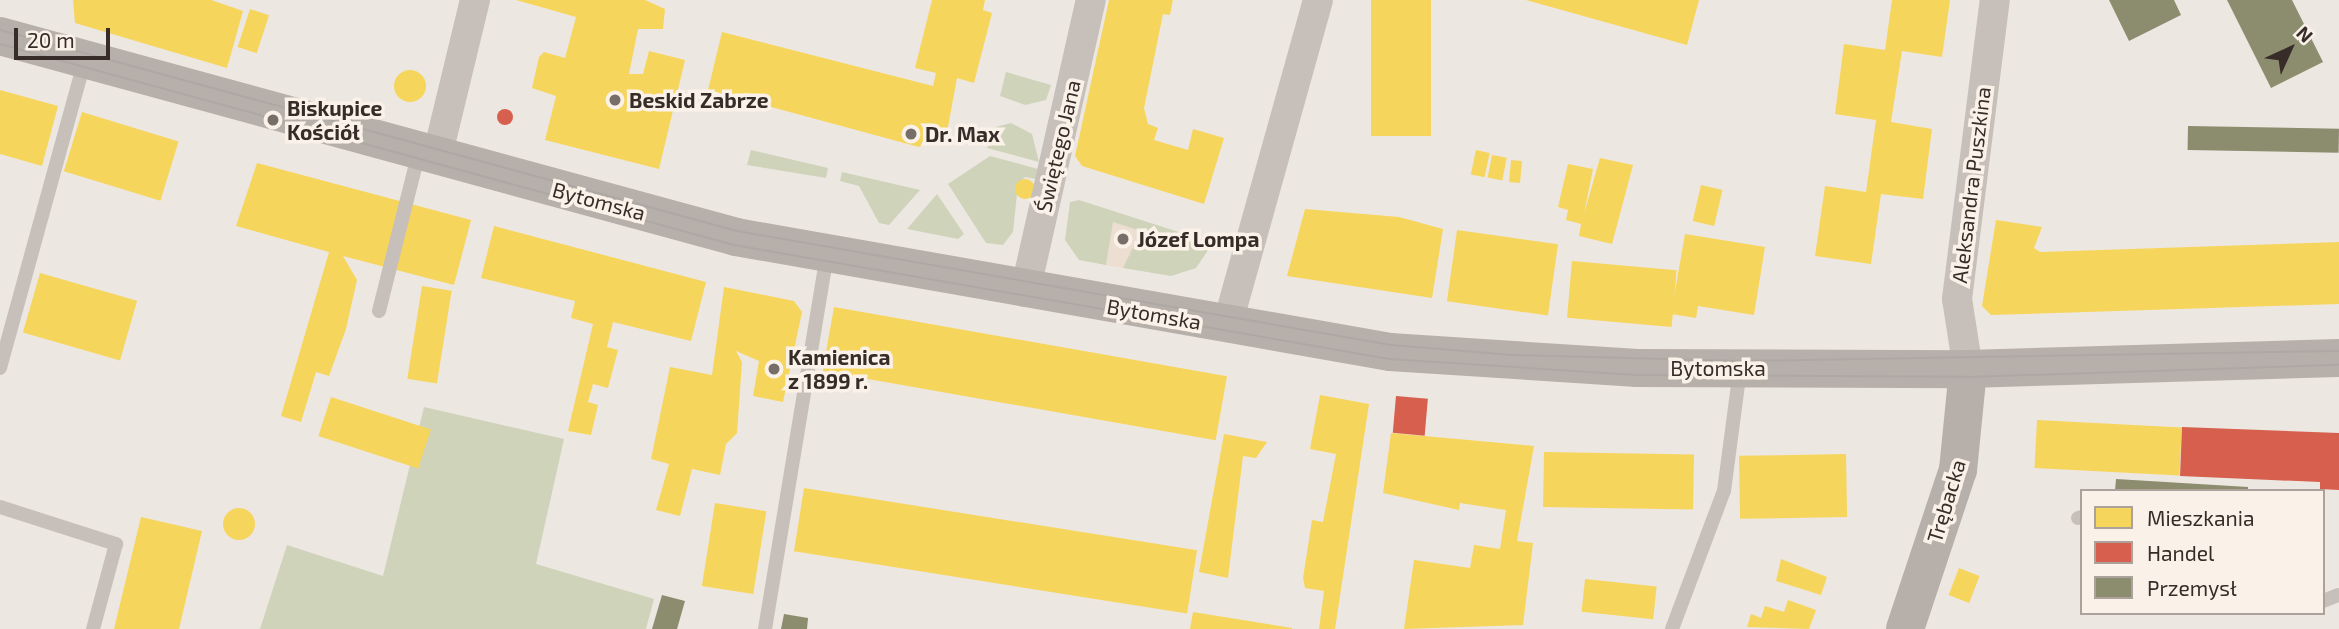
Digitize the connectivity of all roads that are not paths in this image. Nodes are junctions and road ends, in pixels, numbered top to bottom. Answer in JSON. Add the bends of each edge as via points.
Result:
{"nodes":[{"id":1,"x":475,"y":0,"type":"edge"},
{"id":2,"x":1091,"y":0,"type":"edge"},
{"id":3,"x":1318,"y":0,"type":"edge"},
{"id":4,"x":1995,"y":0,"type":"edge"},
{"id":5,"x":0,"y":36,"type":"edge"},
{"id":6,"x":85,"y":59,"type":"junction"},
{"id":7,"x":428,"y":155,"type":"junction"},
{"id":8,"x":828,"y":255,"type":"junction"},
{"id":9,"x":1025,"y":292,"type":"junction"},
{"id":10,"x":379,"y":311,"type":"dead end"},
{"id":11,"x":1227,"y":326,"type":"junction"},
{"id":12,"x":2339,"y":358,"type":"edge"},
{"id":13,"x":0,"y":368,"type":"edge"},
{"id":14,"x":1740,"y":368,"type":"junction"},
{"id":15,"x":1968,"y":369,"type":"junction"},
{"id":16,"x":0,"y":507,"type":"edge"},
{"id":17,"x":93,"y":629,"type":"edge"},
{"id":18,"x":765,"y":629,"type":"edge"},
{"id":19,"x":1672,"y":629,"type":"edge"},
{"id":20,"x":1905,"y":629,"type":"edge"}],
"edges":[{"from":1,"to":7,"type":"street"},
{"from":2,"to":9,"type":"street","name":"Świętego Jana"},
{"from":3,"to":11,"type":"street"},
{"from":4,"to":15,"type":"street","name":"Aleksandra Puszkina","via":[[1957,299]]},
{"from":5,"to":6,"type":"street","name":"Bytomska"},
{"from":6,"to":7,"type":"street","name":"Bytomska"},
{"from":6,"to":13,"type":"lane"},
{"from":7,"to":8,"type":"street","name":"Bytomska","via":[[736,237]]},
{"from":7,"to":10,"type":"lane"},
{"from":8,"to":9,"type":"street","name":"Bytomska"},
{"from":8,"to":18,"type":"lane"},
{"from":9,"to":11,"type":"street","name":"Bytomska"},
{"from":11,"to":14,"type":"street","name":"Bytomska","via":[[1511,363]]},
{"from":12,"to":15,"type":"street","name":"Bytomska"},
{"from":14,"to":15,"type":"street","name":"Bytomska"},
{"from":14,"to":19,"type":"lane","via":[[1724,491]]},
{"from":15,"to":20,"type":"street","name":"Trębacka","via":[[1958,470]]},
{"from":16,"to":17,"type":"lane","via":[[116,544]]}]}
